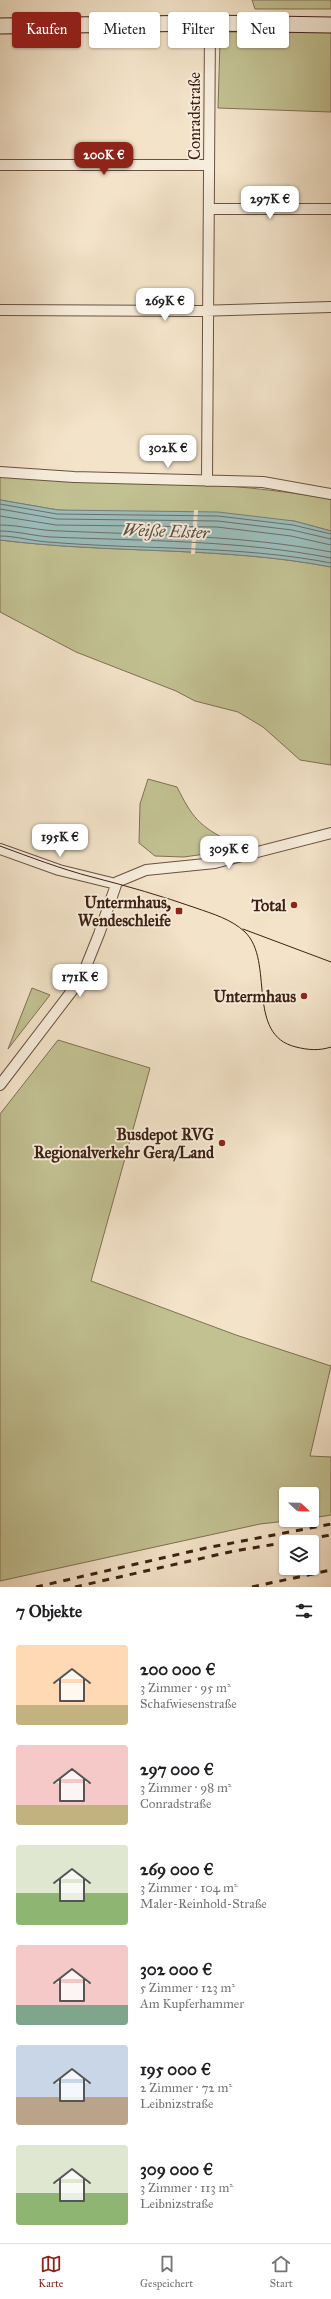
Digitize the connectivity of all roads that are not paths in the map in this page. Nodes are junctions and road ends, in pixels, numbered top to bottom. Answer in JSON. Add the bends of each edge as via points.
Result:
{"nodes":[{"id":1,"x":168,"y":24,"type":"edge"},
{"id":2,"x":229,"y":24,"type":"edge"},
{"id":3,"x":331,"y":25,"type":"edge"},
{"id":4,"x":0,"y":26,"type":"edge"},
{"id":5,"x":210,"y":48,"type":"edge"},
{"id":6,"x":0,"y":165,"type":"edge"},
{"id":7,"x":209,"y":165,"type":"junction"},
{"id":8,"x":209,"y":209,"type":"junction"},
{"id":9,"x":331,"y":209,"type":"edge"},
{"id":10,"x":331,"y":307,"type":"edge"},
{"id":11,"x":0,"y":310,"type":"edge"},
{"id":12,"x":208,"y":310,"type":"junction"},
{"id":13,"x":0,"y":472,"type":"edge"},
{"id":14,"x":207,"y":481,"type":"junction"},
{"id":15,"x":331,"y":494,"type":"edge"},
{"id":16,"x":331,"y":833,"type":"edge"},
{"id":17,"x":0,"y":849,"type":"edge"},
{"id":18,"x":116,"y":884,"type":"junction"},
{"id":19,"x":0,"y":1085,"type":"edge"}],
"edges":[{"from":1,"to":4,"type":"main road"},
{"from":2,"to":3,"type":"main road"},
{"from":5,"to":7,"type":"street","name":"Conradstraße"},
{"from":6,"to":7,"type":"street"},
{"from":7,"to":8,"type":"street","name":"Conradstraße"},
{"from":8,"to":9,"type":"street"},
{"from":8,"to":12,"type":"street","name":"Conradstraße"},
{"from":10,"to":12,"type":"street"},
{"from":11,"to":12,"type":"street"},
{"from":12,"to":14,"type":"street","name":"Conradstraße"},
{"from":13,"to":14,"type":"street"},
{"from":14,"to":15,"type":"street","via":[[262,482]]},
{"from":16,"to":18,"type":"street","via":[[216,862],[146,870],[125,877]]},
{"from":17,"to":18,"type":"street","via":[[59,870]]},
{"from":18,"to":19,"type":"street","via":[[100,934],[81,979]]}]}
